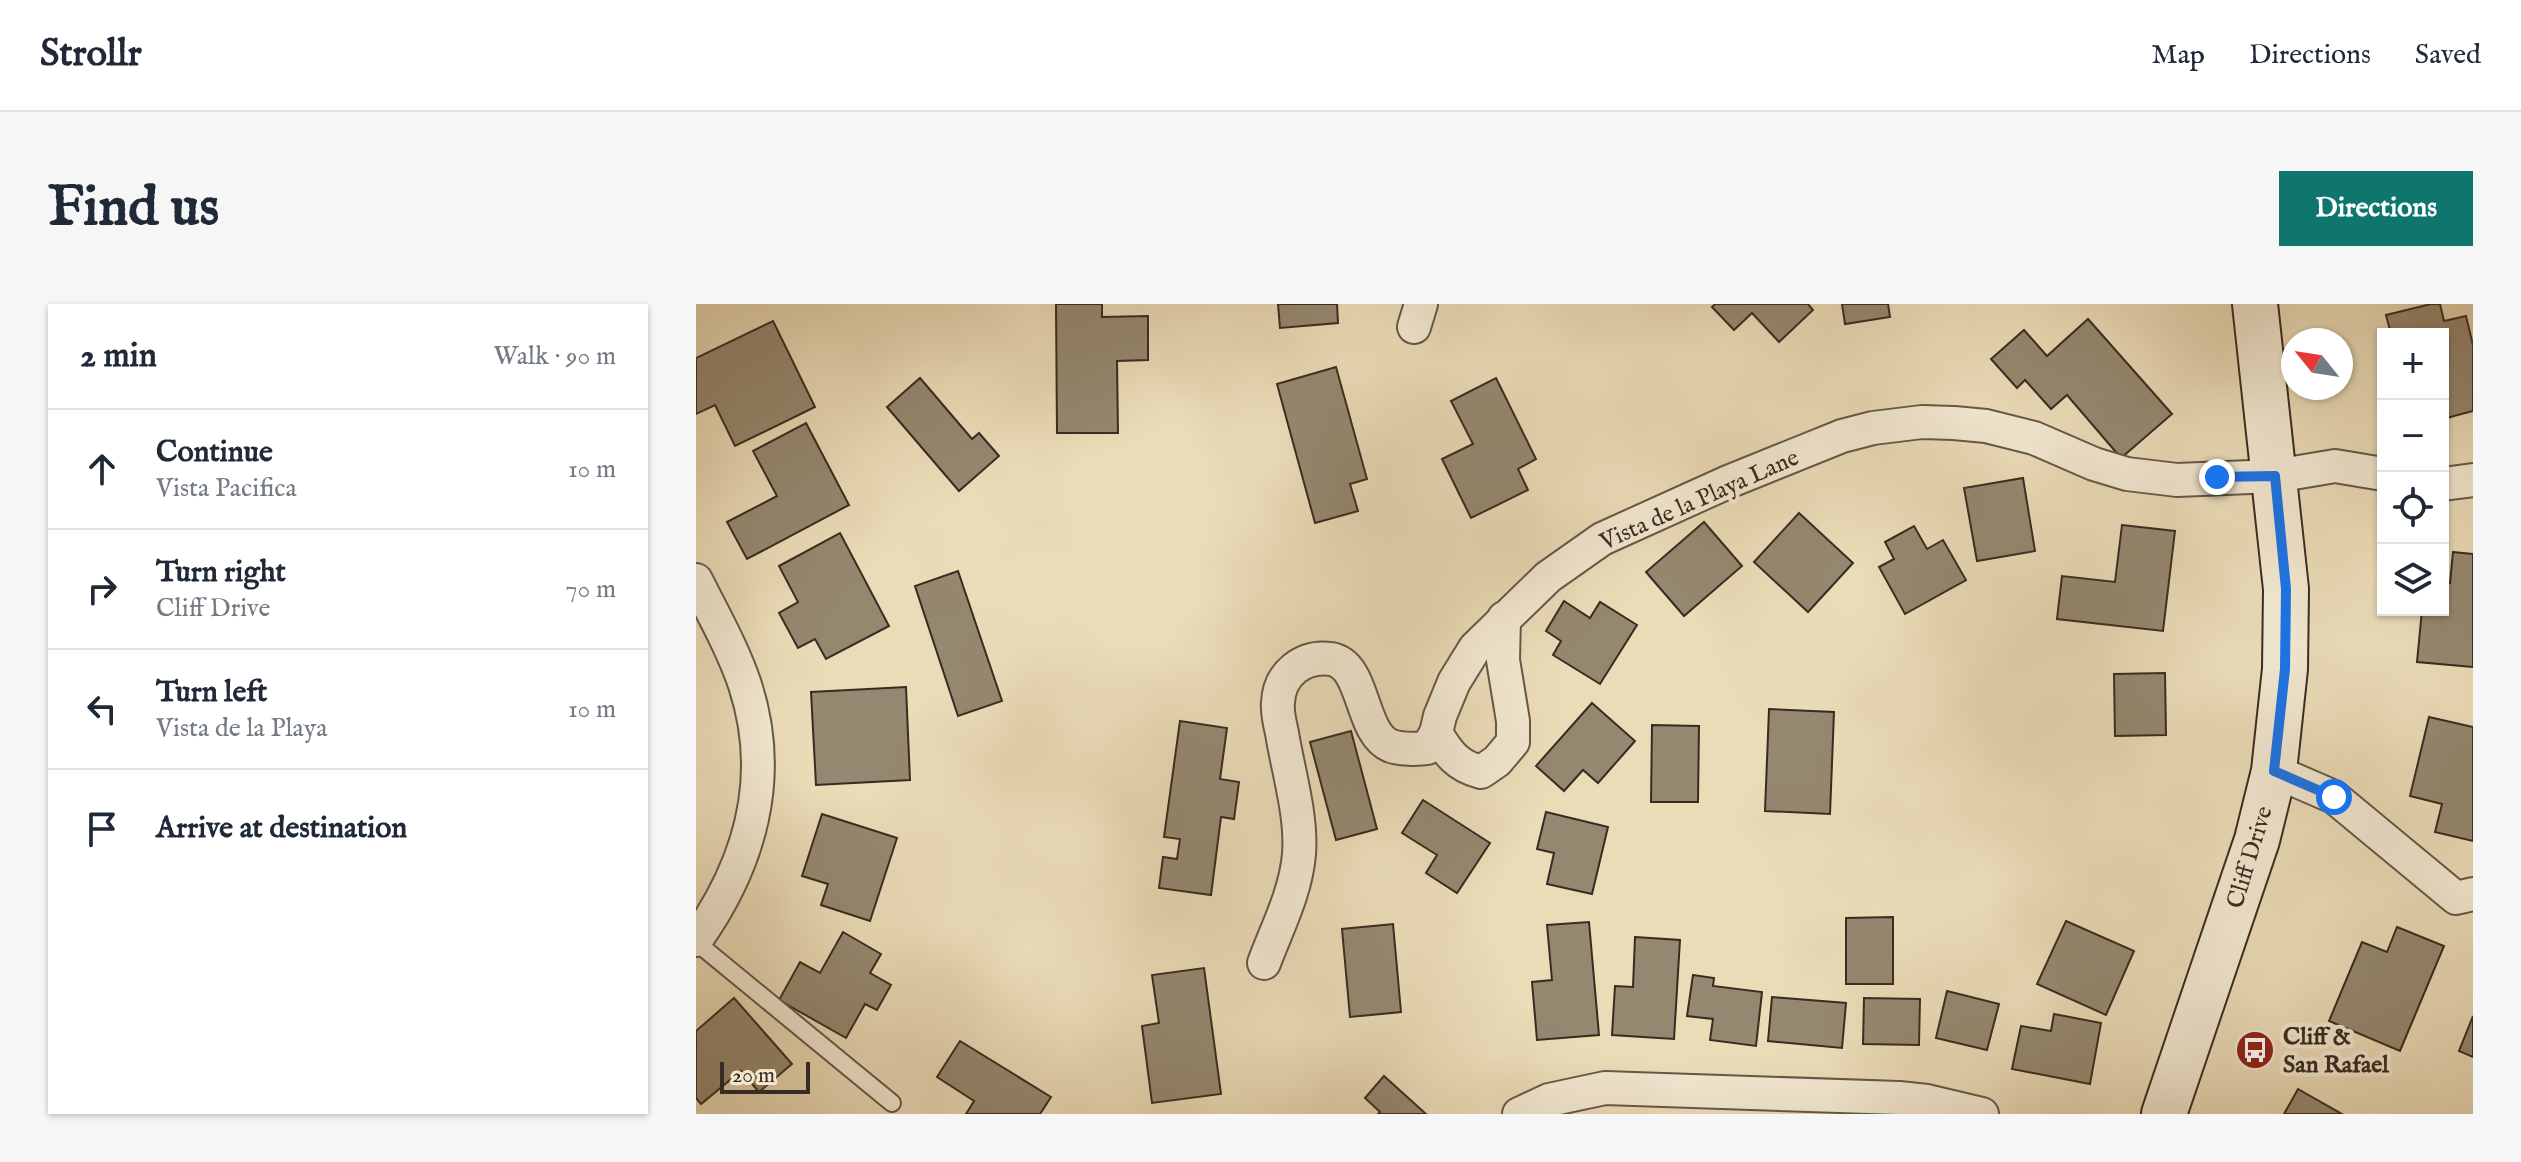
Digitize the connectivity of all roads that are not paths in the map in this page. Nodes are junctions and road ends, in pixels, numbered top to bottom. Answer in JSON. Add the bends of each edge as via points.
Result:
{"nodes":[{"id":1,"x":2255,"y":304,"type":"edge"},
{"id":2,"x":2377,"y":473,"type":"edge"},
{"id":3,"x":2275,"y":476,"type":"junction"},
{"id":4,"x":2473,"y":480,"type":"edge"},
{"id":5,"x":2449,"y":483,"type":"edge"},
{"id":6,"x":696,"y":580,"type":"edge"},
{"id":7,"x":1504,"y":618,"type":"junction"},
{"id":8,"x":1436,"y":733,"type":"junction"},
{"id":9,"x":2274,"y":771,"type":"junction"},
{"id":10,"x":2473,"y":894,"type":"edge"},
{"id":11,"x":696,"y":941,"type":"edge"},
{"id":12,"x":1264,"y":963,"type":"dead end"},
{"id":13,"x":892,"y":1103,"type":"dead end"},
{"id":14,"x":1519,"y":1114,"type":"edge"},
{"id":15,"x":1982,"y":1114,"type":"edge"},
{"id":16,"x":2164,"y":1114,"type":"edge"}],
"edges":[{"from":1,"to":3,"type":"main road","name":"Cliff Drive"},
{"from":2,"to":3,"type":"street","name":"Vista de la Playa Lane","via":[[2335,466]]},
{"from":3,"to":7,"type":"street","name":"Vista de la Playa Lane","via":[[2177,480],[2127,474],[2034,438],[1986,426],[1922,422],[1873,428],[1756,471],[1602,539],[1548,577]]},
{"from":3,"to":9,"type":"main road","name":"Cliff Drive","via":[[2286,589],[2285,669]]},
{"from":4,"to":5,"type":"street"},
{"from":6,"to":11,"type":"street","via":[[746,687],[757,763],[748,839],[735,876]]},
{"from":7,"to":8,"type":"street","name":"Vista de la Playa Lane","via":[[1475,648],[1454,682]]},
{"from":7,"to":8,"type":"street","via":[[1503,660],[1513,742],[1481,772],[1448,755]]},
{"from":8,"to":12,"type":"street","via":[[1427,748],[1390,745],[1371,722],[1348,669],[1337,660],[1320,658],[1291,671],[1277,704],[1299,852],[1294,885]]},
{"from":9,"to":10,"type":"street","via":[[2334,797],[2456,898]]},
{"from":9,"to":16,"type":"main road","name":"Cliff Drive","via":[[2257,840]]},
{"from":11,"to":13,"type":"lane"},
{"from":14,"to":15,"type":"street","via":[[1549,1100],[1605,1088],[1899,1098]]}]}
